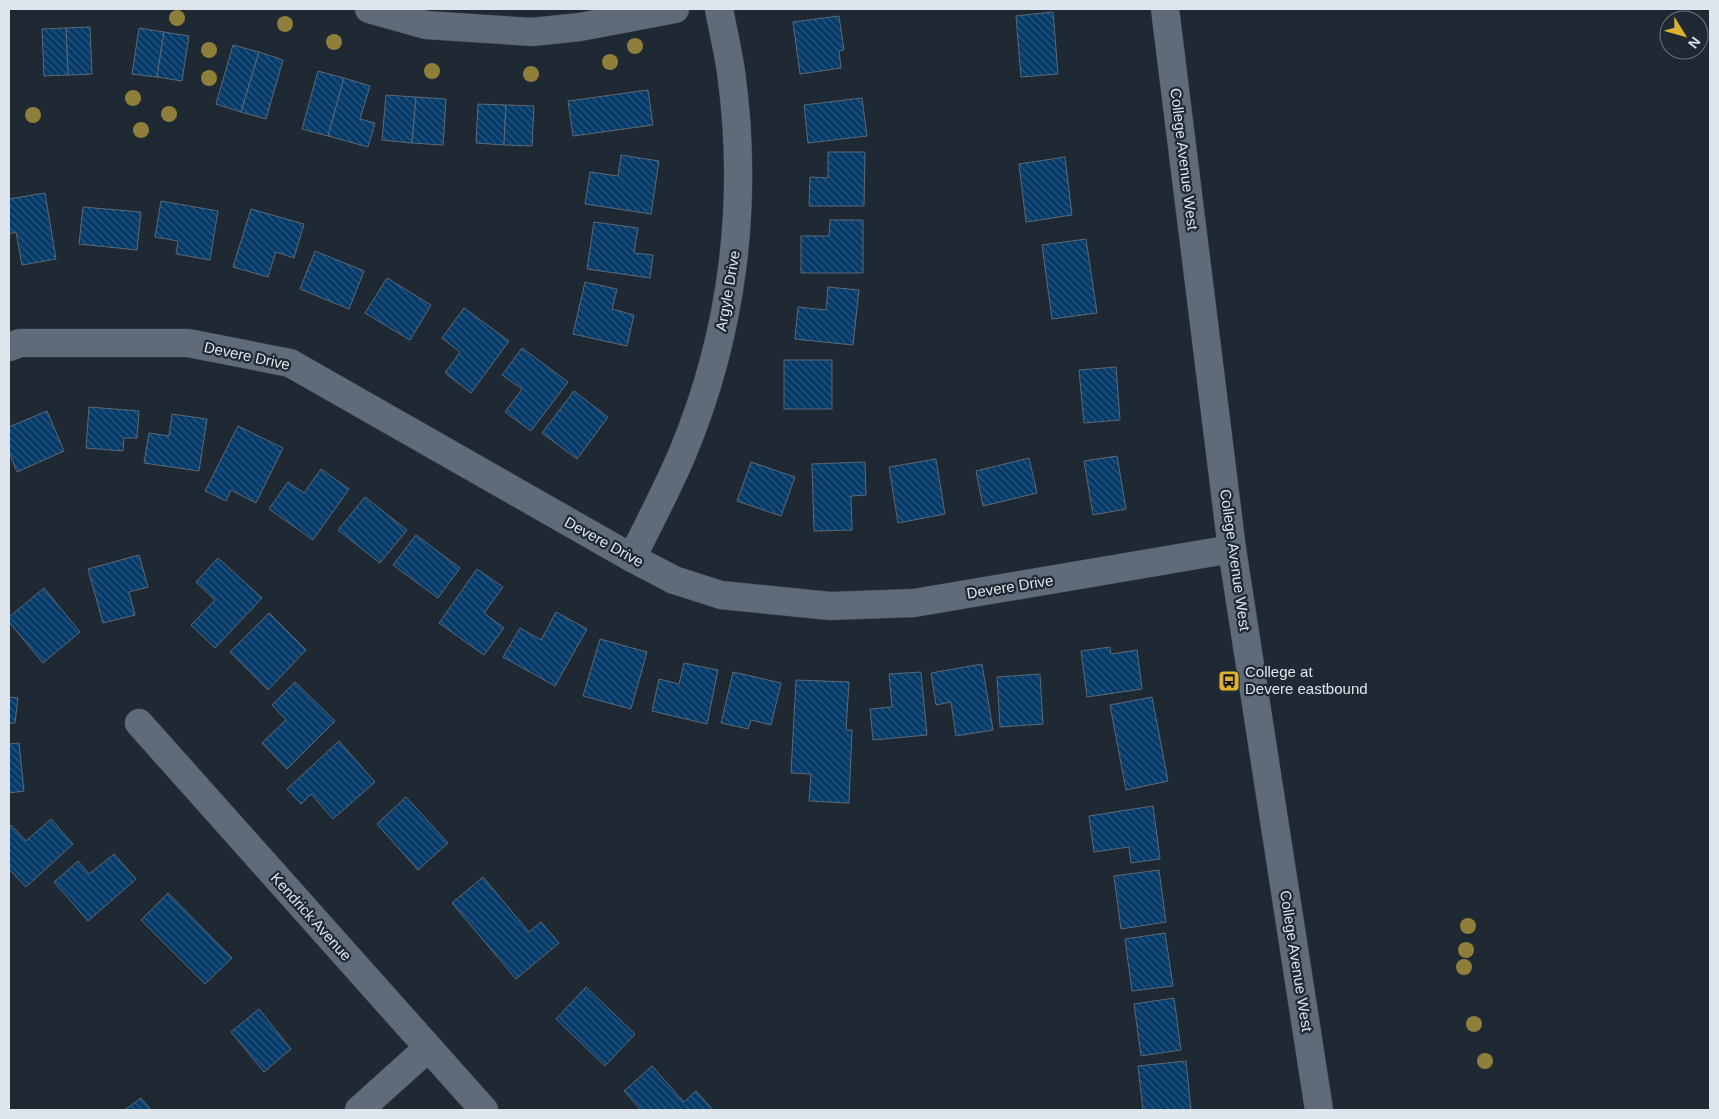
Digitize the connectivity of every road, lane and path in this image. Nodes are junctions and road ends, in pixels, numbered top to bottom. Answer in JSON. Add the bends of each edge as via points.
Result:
{"nodes":[{"id":1,"x":369,"y":9,"type":"edge"},
{"id":2,"x":675,"y":9,"type":"edge"},
{"id":3,"x":719,"y":9,"type":"edge"},
{"id":4,"x":1165,"y":9,"type":"edge"},
{"id":5,"x":9,"y":347,"type":"edge"},
{"id":6,"x":1232,"y":549,"type":"junction"},
{"id":7,"x":632,"y":558,"type":"junction"},
{"id":8,"x":139,"y":723,"type":"dead end"},
{"id":9,"x":428,"y":1048,"type":"junction"},
{"id":10,"x":359,"y":1110,"type":"edge"},
{"id":11,"x":484,"y":1110,"type":"edge"},
{"id":12,"x":1319,"y":1110,"type":"edge"}],
"edges":[{"from":1,"to":2,"type":"street","via":[[426,25],[532,32],[580,27]]},
{"from":3,"to":7,"type":"street","name":"Argyle Drive","via":[[731,72],[739,201],[736,250],[725,320],[683,452]]},
{"from":4,"to":6,"type":"street","name":"College Avenue West"},
{"from":5,"to":7,"type":"street","name":"Devere Drive","via":[[20,343],[188,344],[290,363]]},
{"from":6,"to":7,"type":"street","name":"Devere Drive","via":[[914,603],[830,606],[721,595],[674,580]]},
{"from":6,"to":12,"type":"street","name":"College Avenue West"},
{"from":8,"to":9,"type":"street","name":"Kendrick Avenue"},
{"from":9,"to":10,"type":"street"},
{"from":9,"to":11,"type":"street","name":"Kendrick Avenue"}]}
